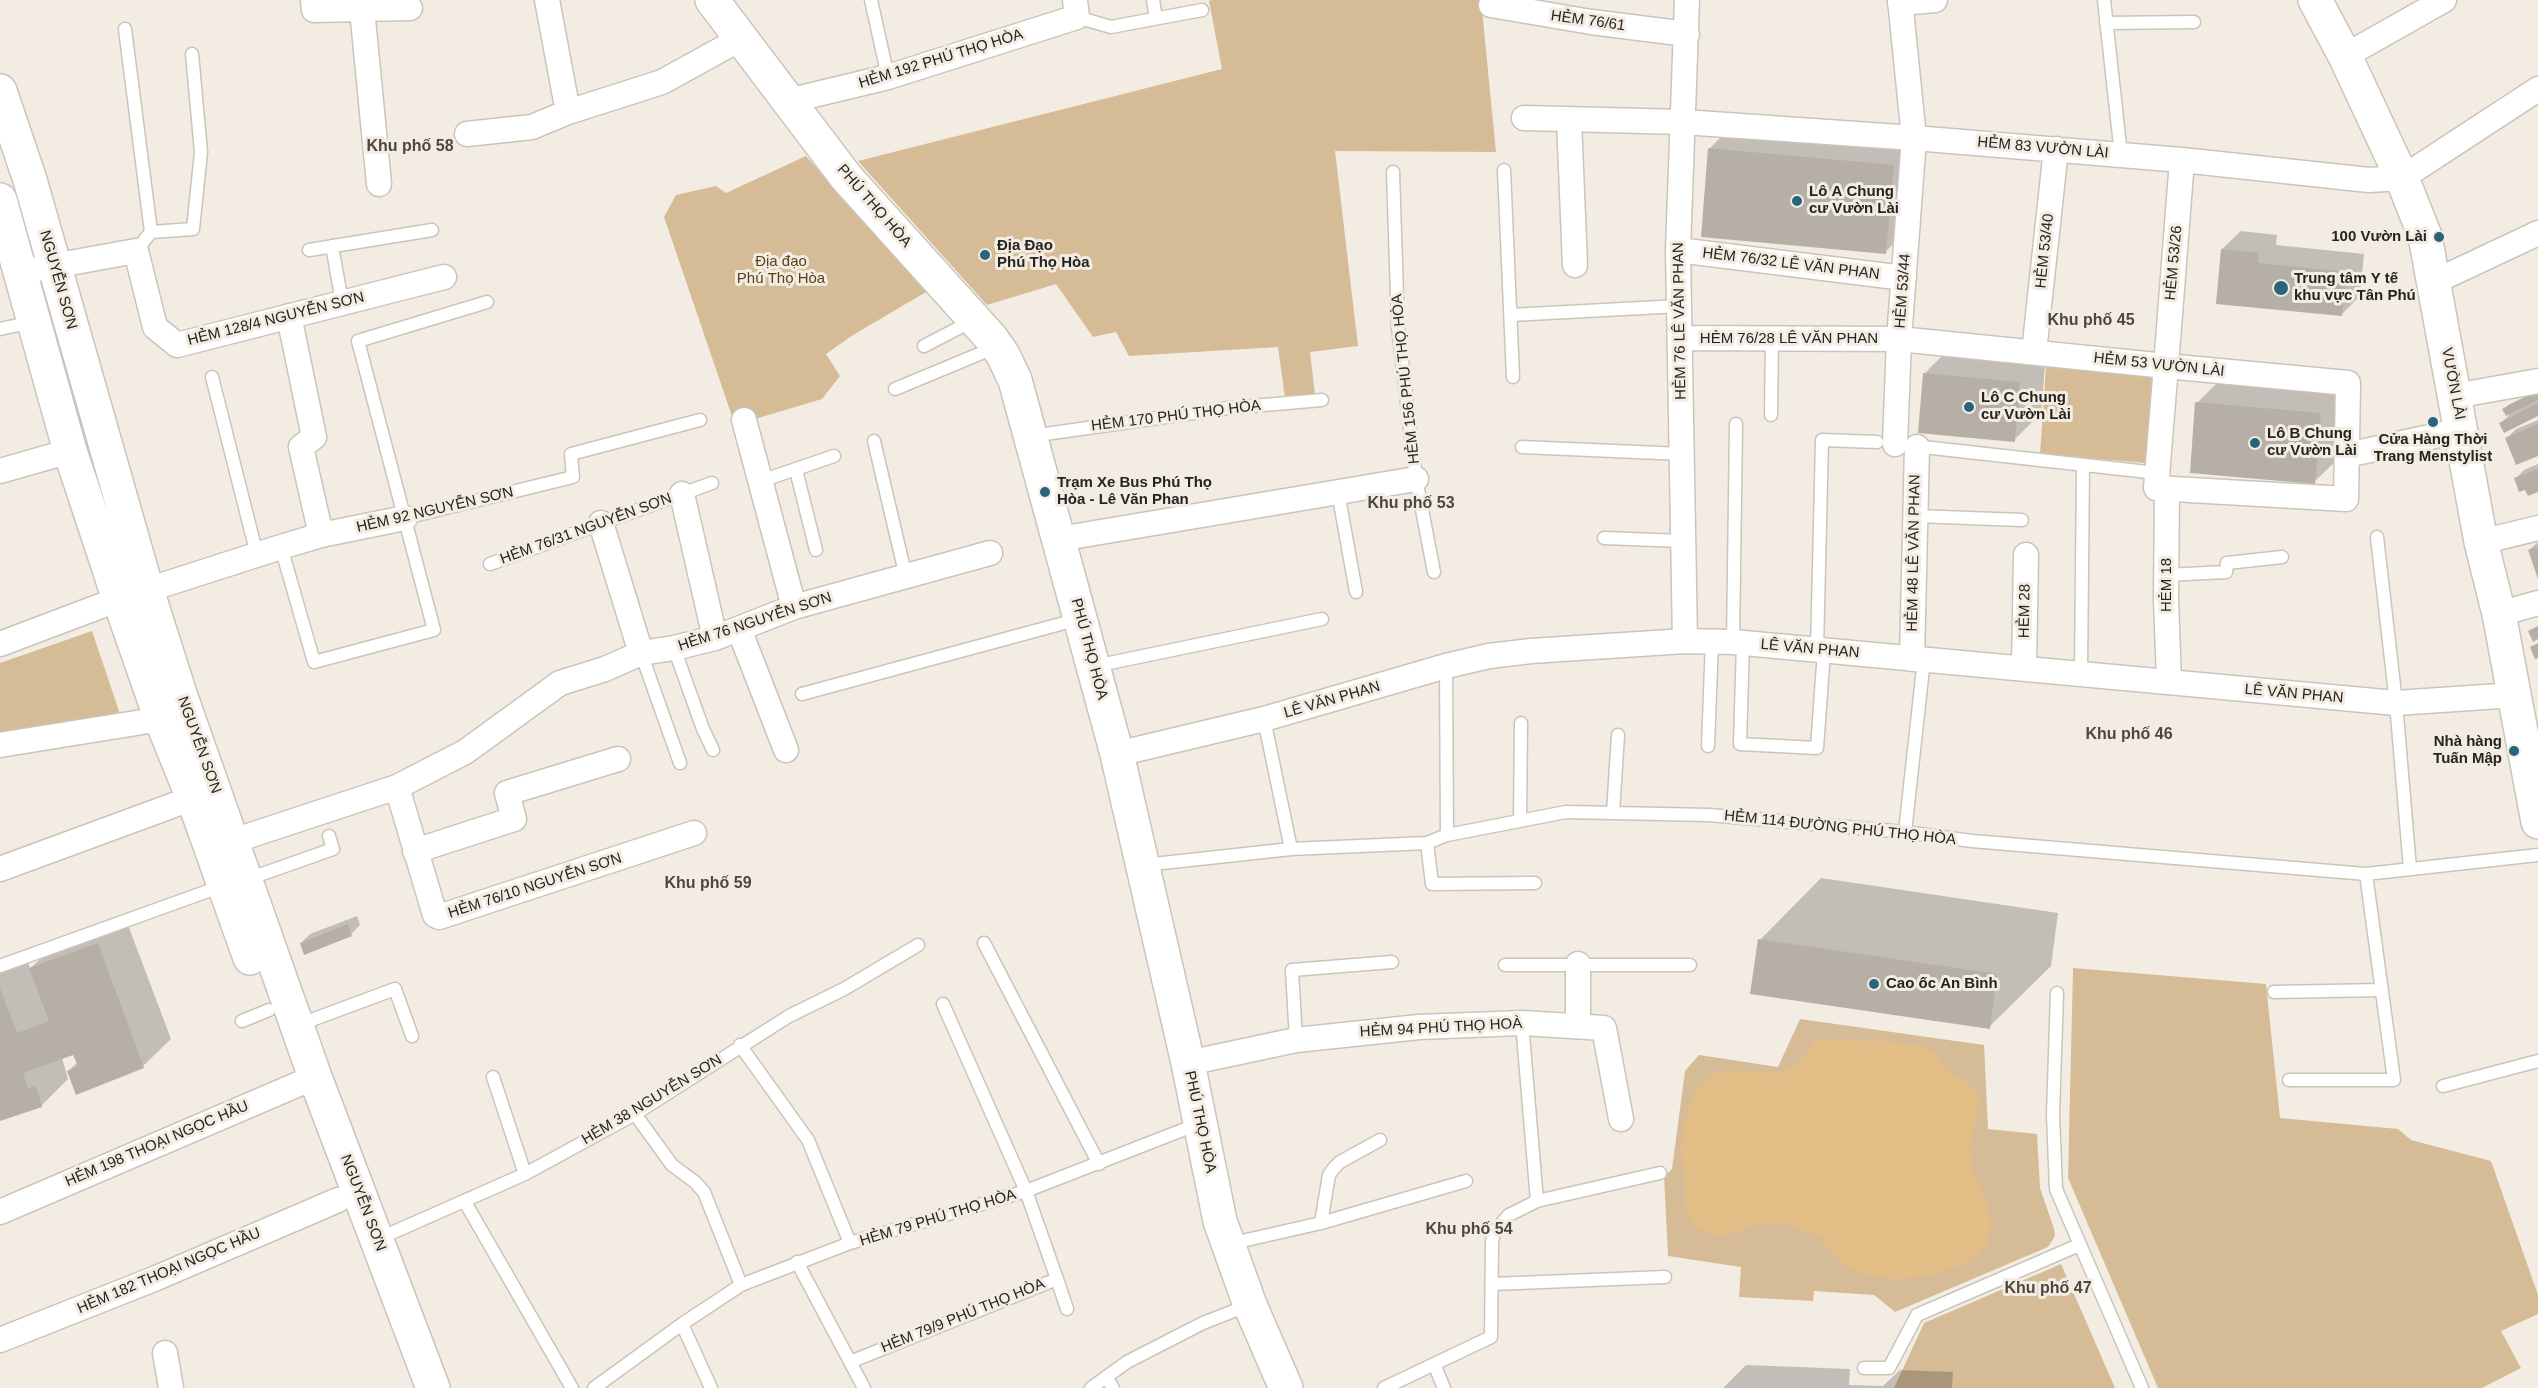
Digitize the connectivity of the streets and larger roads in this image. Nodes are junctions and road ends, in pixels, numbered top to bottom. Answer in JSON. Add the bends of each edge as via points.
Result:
{"nodes":[{"id":1,"x":313,"y":0,"type":"edge"},
{"id":2,"x":547,"y":0,"type":"edge"},
{"id":3,"x":712,"y":0,"type":"edge"},
{"id":4,"x":1687,"y":0,"type":"edge"},
{"id":5,"x":1935,"y":0,"type":"edge"},
{"id":6,"x":2315,"y":0,"type":"edge"},
{"id":7,"x":2444,"y":0,"type":"edge"},
{"id":8,"x":1900,"y":2,"type":"edge"},
{"id":9,"x":1491,"y":5,"type":"dead end"},
{"id":10,"x":410,"y":8,"type":"dead end"},
{"id":11,"x":1076,"y":8,"type":"edge"},
{"id":12,"x":362,"y":9,"type":"junction"},
{"id":13,"x":1687,"y":34,"type":"junction"},
{"id":14,"x":741,"y":39,"type":"junction"},
{"id":15,"x":2345,"y":56,"type":"junction"},
{"id":16,"x":2538,"y":89,"type":"edge"},
{"id":17,"x":0,"y":91,"type":"edge"},
{"id":18,"x":788,"y":101,"type":"junction"},
{"id":19,"x":568,"y":112,"type":"junction"},
{"id":20,"x":1524,"y":118,"type":"dead end"},
{"id":21,"x":1569,"y":120,"type":"junction"},
{"id":22,"x":1683,"y":122,"type":"junction"},
{"id":23,"x":467,"y":134,"type":"dead end"},
{"id":24,"x":1914,"y":138,"type":"junction"},
{"id":25,"x":2056,"y":149,"type":"junction"},
{"id":26,"x":2182,"y":160,"type":"junction"},
{"id":27,"x":2402,"y":178,"type":"junction"},
{"id":28,"x":379,"y":184,"type":"dead end"},
{"id":29,"x":0,"y":200,"type":"edge"},
{"id":30,"x":2538,"y":233,"type":"edge"},
{"id":31,"x":1678,"y":250,"type":"junction"},
{"id":32,"x":53,"y":264,"type":"junction"},
{"id":33,"x":1575,"y":265,"type":"dead end"},
{"id":34,"x":20,"y":272,"type":"junction"},
{"id":35,"x":444,"y":277,"type":"dead end"},
{"id":36,"x":1904,"y":278,"type":"junction"},
{"id":37,"x":2434,"y":282,"type":"junction"},
{"id":38,"x":290,"y":316,"type":"junction"},
{"id":39,"x":1680,"y":338,"type":"junction"},
{"id":40,"x":1899,"y":339,"type":"junction"},
{"id":41,"x":2034,"y":352,"type":"junction"},
{"id":42,"x":2166,"y":366,"type":"junction"},
{"id":43,"x":2538,"y":381,"type":"edge"},
{"id":44,"x":2456,"y":396,"type":"junction"},
{"id":45,"x":744,"y":420,"type":"dead end"},
{"id":46,"x":2462,"y":430,"type":"junction"},
{"id":47,"x":1896,"y":444,"type":"joint"},
{"id":48,"x":70,"y":451,"type":"junction"},
{"id":49,"x":2347,"y":455,"type":"junction"},
{"id":50,"x":0,"y":471,"type":"edge"},
{"id":51,"x":1416,"y":478,"type":"road end"},
{"id":52,"x":2162,"y":481,"type":"junction"},
{"id":53,"x":681,"y":494,"type":"road end"},
{"id":54,"x":405,"y":518,"type":"road end"},
{"id":55,"x":602,"y":523,"type":"road end"},
{"id":56,"x":2538,"y":528,"type":"edge"},
{"id":57,"x":321,"y":535,"type":"junction"},
{"id":58,"x":1059,"y":539,"type":"junction"},
{"id":59,"x":2481,"y":542,"type":"junction"},
{"id":60,"x":990,"y":553,"type":"dead end"},
{"id":61,"x":2026,"y":555,"type":"dead end"},
{"id":62,"x":133,"y":595,"type":"junction"},
{"id":63,"x":2538,"y":603,"type":"edge"},
{"id":64,"x":794,"y":607,"type":"junction"},
{"id":65,"x":2499,"y":614,"type":"junction"},
{"id":66,"x":739,"y":629,"type":"junction"},
{"id":67,"x":715,"y":638,"type":"junction"},
{"id":68,"x":1685,"y":641,"type":"junction"},
{"id":69,"x":0,"y":644,"type":"edge"},
{"id":70,"x":640,"y":653,"type":"junction"},
{"id":71,"x":1918,"y":659,"type":"junction"},
{"id":72,"x":2024,"y":668,"type":"junction"},
{"id":73,"x":2169,"y":681,"type":"junction"},
{"id":74,"x":2515,"y":695,"type":"junction"},
{"id":75,"x":161,"y":719,"type":"junction"},
{"id":76,"x":0,"y":745,"type":"edge"},
{"id":77,"x":786,"y":750,"type":"dead end"},
{"id":78,"x":1118,"y":754,"type":"junction"},
{"id":79,"x":618,"y":759,"type":"dead end"},
{"id":80,"x":397,"y":787,"type":"junction"},
{"id":81,"x":193,"y":798,"type":"junction"},
{"id":82,"x":2538,"y":822,"type":"edge"},
{"id":83,"x":694,"y":833,"type":"dead end"},
{"id":84,"x":233,"y":841,"type":"junction"},
{"id":85,"x":415,"y":851,"type":"junction"},
{"id":86,"x":0,"y":869,"type":"edge"},
{"id":87,"x":235,"y":882,"type":"junction"},
{"id":88,"x":1578,"y":964,"type":"road end"},
{"id":89,"x":1578,"y":1026,"type":"junction"},
{"id":90,"x":1188,"y":1063,"type":"junction"},
{"id":91,"x":304,"y":1081,"type":"junction"},
{"id":92,"x":1621,"y":1119,"type":"dead end"},
{"id":93,"x":338,"y":1200,"type":"junction"},
{"id":94,"x":0,"y":1212,"type":"edge"},
{"id":95,"x":0,"y":1340,"type":"edge"},
{"id":96,"x":165,"y":1353,"type":"dead end"},
{"id":97,"x":1281,"y":1384,"type":"edge"},
{"id":98,"x":171,"y":1388,"type":"edge"},
{"id":99,"x":410,"y":1388,"type":"edge"},
{"id":100,"x":433,"y":1388,"type":"edge"}],
"edges":[{"from":1,"to":12,"type":"street","via":[[314,10]]},
{"from":2,"to":19,"type":"street"},
{"from":3,"to":14,"type":"street","name":"PHÚ THỌ HÒA"},
{"from":4,"to":13,"type":"street","name":"HẺM 76 LÊ VĂN PHAN"},
{"from":5,"to":8,"type":"street"},
{"from":6,"to":15,"type":"street","name":"VƯỜN LÀI"},
{"from":7,"to":15,"type":"street"},
{"from":8,"to":24,"type":"street","name":"HẺM 53/44"},
{"from":9,"to":13,"type":"street","name":"HẺM 76/61"},
{"from":10,"to":12,"type":"street"},
{"from":11,"to":18,"type":"street","name":"HẺM 192 PHÚ THỌ HÒA","via":[[888,77]]},
{"from":12,"to":28,"type":"street"},
{"from":13,"to":22,"type":"street","name":"HẺM 76 LÊ VĂN PHAN"},
{"from":14,"to":18,"type":"street","name":"PHÚ THỌ HÒA"},
{"from":14,"to":19,"type":"street","via":[[662,82]]},
{"from":15,"to":27,"type":"street","name":"VƯỜN LÀI"},
{"from":16,"to":27,"type":"street"},
{"from":17,"to":32,"type":"street","name":"NGUYỄN SƠN"},
{"from":18,"to":58,"type":"street","name":"PHÚ THỌ HÒA","via":[[864,197],[998,346],[1015,380]]},
{"from":19,"to":23,"type":"street","via":[[531,127]]},
{"from":20,"to":21,"type":"street","name":"HẺM 83 VƯỜN LÀI"},
{"from":21,"to":22,"type":"street","name":"HẺM 83 VƯỜN LÀI"},
{"from":21,"to":33,"type":"street"},
{"from":22,"to":24,"type":"street","name":"HẺM 83 VƯỜN LÀI"},
{"from":22,"to":31,"type":"street","name":"HẺM 76 LÊ VĂN PHAN"},
{"from":24,"to":25,"type":"street","name":"HẺM 83 VƯỜN LÀI"},
{"from":24,"to":36,"type":"street","name":"HẺM 53/44"},
{"from":25,"to":26,"type":"street","name":"HẺM 83 VƯỜN LÀI"},
{"from":25,"to":41,"type":"street","name":"HẺM 53/40"},
{"from":26,"to":27,"type":"street","name":"HẺM 83 VƯỜN LÀI","via":[[2368,180]]},
{"from":26,"to":42,"type":"street","name":"HẺM 53/26"},
{"from":27,"to":37,"type":"street","name":"VƯỜN LÀI","via":[[2425,236]]},
{"from":29,"to":34,"type":"street","name":"NGUYỄN SƠN"},
{"from":30,"to":37,"type":"street"},
{"from":31,"to":36,"type":"street","name":"HẺM 76/32 LÊ VĂN PHAN"},
{"from":31,"to":39,"type":"street","name":"HẺM 76 LÊ VĂN PHAN"},
{"from":32,"to":34,"type":"street"},
{"from":32,"to":38,"type":"street","name":"HẺM 128/4 NGUYỄN SƠN","via":[[143,242],[155,327],[177,345]]},
{"from":32,"to":62,"type":"street","name":"NGUYỄN SƠN"},
{"from":34,"to":48,"type":"street","name":"NGUYỄN SƠN"},
{"from":35,"to":38,"type":"street","name":"HẺM 128/4 NGUYỄN SƠN"},
{"from":36,"to":40,"type":"street","name":"HẺM 53/44"},
{"from":37,"to":44,"type":"street","name":"VƯỜN LÀI"},
{"from":38,"to":57,"type":"street","via":[[314,437],[301,447]]},
{"from":39,"to":40,"type":"street","name":"HẺM 76/28 LÊ VĂN PHAN"},
{"from":39,"to":68,"type":"street","name":"HẺM 76 LÊ VĂN PHAN"},
{"from":40,"to":41,"type":"street","name":"HẺM 53 VƯỜN LÀI"},
{"from":40,"to":47,"type":"street","name":"HẺM 53/44"},
{"from":41,"to":42,"type":"street","name":"HẺM 53 VƯỜN LÀI"},
{"from":42,"to":49,"type":"street","name":"HẺM 53 VƯỜN LÀI","via":[[2348,383]]},
{"from":42,"to":52,"type":"street","name":"HẺM 53/26"},
{"from":43,"to":44,"type":"street"},
{"from":44,"to":46,"type":"street","name":"VƯỜN LÀI"},
{"from":45,"to":64,"type":"street"},
{"from":46,"to":49,"type":"street"},
{"from":46,"to":59,"type":"street","name":"VƯỜN LÀI"},
{"from":47,"to":71,"type":"street","name":"HẺM 48 LÊ VĂN PHAN","via":[[1915,516]]},
{"from":48,"to":50,"type":"street"},
{"from":48,"to":62,"type":"street","name":"NGUYỄN SƠN"},
{"from":49,"to":52,"type":"street","name":"HẺM 53 VƯỜN LÀI","via":[[2346,499]]},
{"from":51,"to":58,"type":"street","name":"HẺM 156 PHÚ THỌ HÒA"},
{"from":52,"to":73,"type":"street","name":"HẺM 18"},
{"from":53,"to":67,"type":"street","name":"HẺM 76/31 NGUYỄN SƠN"},
{"from":54,"to":57,"type":"street","name":"HẺM 92 NGUYỄN SƠN"},
{"from":55,"to":70,"type":"street"},
{"from":56,"to":59,"type":"street"},
{"from":57,"to":62,"type":"street","name":"HẺM 92 NGUYỄN SƠN"},
{"from":58,"to":78,"type":"street","name":"PHÚ THỌ HÒA"},
{"from":59,"to":65,"type":"street","name":"VƯỜN LÀI"},
{"from":60,"to":64,"type":"street","name":"HẺM 76 NGUYỄN SƠN"},
{"from":61,"to":72,"type":"street","name":"HẺM 28"},
{"from":62,"to":69,"type":"street","name":"HẺM 92 NGUYỄN SƠN"},
{"from":62,"to":75,"type":"street","name":"NGUYỄN SƠN"},
{"from":62,"to":84,"type":"street","name":"NGUYỄN SƠN","via":[[180,694]]},
{"from":63,"to":65,"type":"street"},
{"from":64,"to":66,"type":"street","name":"HẺM 76 NGUYỄN SƠN"},
{"from":65,"to":74,"type":"street","name":"VƯỜN LÀI"},
{"from":66,"to":67,"type":"street","name":"HẺM 76 NGUYỄN SƠN"},
{"from":66,"to":77,"type":"street"},
{"from":67,"to":70,"type":"street","name":"HẺM 76 NGUYỄN SƠN"},
{"from":68,"to":71,"type":"street","name":"LÊ VĂN PHAN"},
{"from":68,"to":78,"type":"street","name":"LÊ VĂN PHAN","via":[[1510,652]]},
{"from":70,"to":80,"type":"street","name":"HẺM 76 NGUYỄN SƠN","via":[[560,683],[465,752]]},
{"from":71,"to":72,"type":"street","name":"LÊ VĂN PHAN"},
{"from":72,"to":73,"type":"street","name":"LÊ VĂN PHAN"},
{"from":73,"to":74,"type":"street","name":"LÊ VĂN PHAN","via":[[2396,703]]},
{"from":74,"to":82,"type":"street","name":"VƯỜN LÀI"},
{"from":75,"to":76,"type":"street"},
{"from":75,"to":81,"type":"street","name":"NGUYỄN SƠN"},
{"from":78,"to":90,"type":"street","name":"PHÚ THỌ HÒA"},
{"from":79,"to":85,"type":"street","via":[[507,793],[514,819]]},
{"from":80,"to":84,"type":"street","name":"HẺM 76 NGUYỄN SƠN"},
{"from":80,"to":85,"type":"street","name":"HẺM 76/10 NGUYỄN SƠN"},
{"from":81,"to":86,"type":"street"},
{"from":81,"to":87,"type":"street","name":"NGUYỄN SƠN"},
{"from":83,"to":85,"type":"street","name":"HẺM 76/10 NGUYỄN SƠN","via":[[439,917],[435,915]]},
{"from":84,"to":87,"type":"street","name":"NGUYỄN SƠN"},
{"from":87,"to":91,"type":"street","name":"NGUYỄN SƠN","via":[[270,1019]]},
{"from":88,"to":89,"type":"street"},
{"from":89,"to":90,"type":"street","name":"HẺM 94 PHÚ THỌ HOÀ","via":[[1522,1023],[1419,1027],[1296,1040]]},
{"from":89,"to":92,"type":"street","name":"HẺM 94 PHÚ THỌ HOÀ","via":[[1604,1028]]},
{"from":90,"to":97,"type":"street","name":"PHÚ THỌ HÒA","via":[[1228,1244]]},
{"from":91,"to":93,"type":"street","name":"NGUYỄN SƠN"},
{"from":91,"to":94,"type":"street","name":"HẺM 198 THOẠI NGỌC HẦU"},
{"from":91,"to":100,"type":"street","name":"NGUYỄN SƠN","via":[[377,1240]]},
{"from":93,"to":95,"type":"street","name":"HẺM 182 THOẠI NGỌC HẦU"},
{"from":93,"to":99,"type":"street","name":"NGUYỄN SƠN"},
{"from":96,"to":98,"type":"street"}]}
